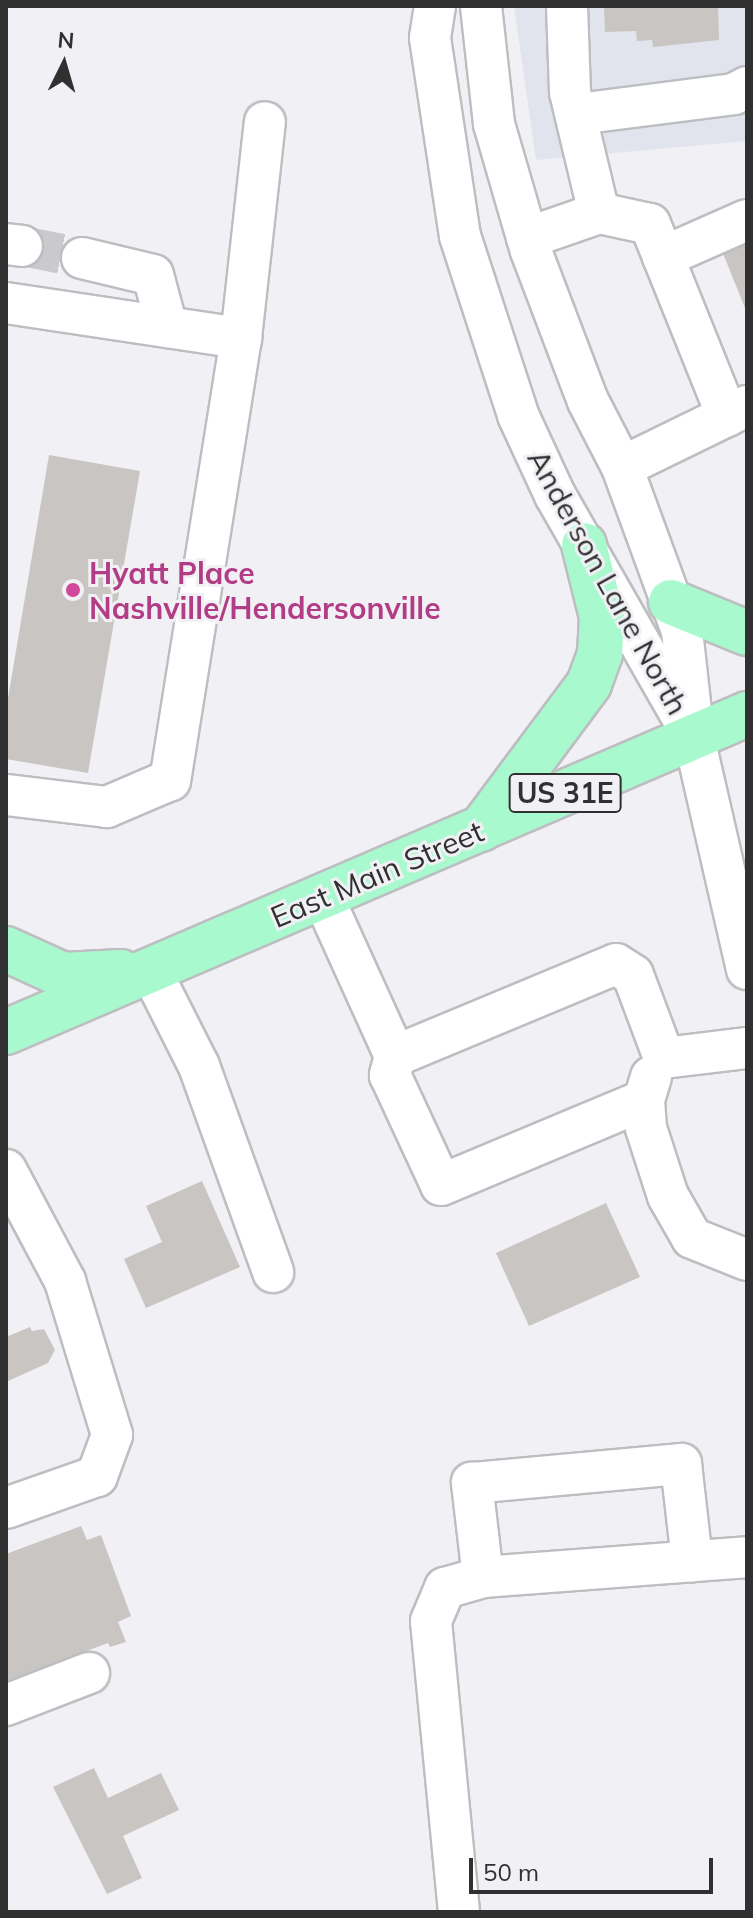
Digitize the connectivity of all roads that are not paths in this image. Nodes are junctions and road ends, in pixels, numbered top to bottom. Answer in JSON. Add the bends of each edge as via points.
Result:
{"nodes":[{"id":1,"x":435,"y":6,"type":"edge"},
{"id":2,"x":481,"y":6,"type":"edge"},
{"id":3,"x":567,"y":6,"type":"edge"},
{"id":4,"x":747,"y":87,"type":"edge"},
{"id":5,"x":578,"y":114,"type":"junction"},
{"id":6,"x":265,"y":122,"type":"dead end"},
{"id":7,"x":599,"y":213,"type":"junction"},
{"id":8,"x":747,"y":220,"type":"edge"},
{"id":9,"x":527,"y":238,"type":"junction"},
{"id":10,"x":663,"y":257,"type":"junction"},
{"id":11,"x":82,"y":258,"type":"tunnel mouth"},
{"id":12,"x":6,"y":303,"type":"edge"},
{"id":13,"x":167,"y":327,"type":"junction"},
{"id":14,"x":241,"y":338,"type":"junction"},
{"id":15,"x":737,"y":411,"type":"edge"},
{"id":16,"x":622,"y":467,"type":"junction"},
{"id":17,"x":584,"y":545,"type":"junction"},
{"id":18,"x":671,"y":602,"type":"junction"},
{"id":19,"x":747,"y":633,"type":"edge"},
{"id":20,"x":747,"y":714,"type":"edge"},
{"id":21,"x":694,"y":738,"type":"junction"},
{"id":22,"x":6,"y":795,"type":"edge"},
{"id":23,"x":481,"y":829,"type":"junction"},
{"id":24,"x":323,"y":897,"type":"junction"},
{"id":25,"x":6,"y":949,"type":"edge"},
{"id":26,"x":747,"y":969,"type":"edge"},
{"id":27,"x":151,"y":971,"type":"junction"},
{"id":28,"x":6,"y":1032,"type":"edge"},
{"id":29,"x":747,"y":1048,"type":"edge"},
{"id":30,"x":395,"y":1056,"type":"junction"},
{"id":31,"x":664,"y":1058,"type":"junction"},
{"id":32,"x":644,"y":1100,"type":"junction"},
{"id":33,"x":6,"y":1170,"type":"edge"},
{"id":34,"x":18,"y":1219,"type":"edge"},
{"id":35,"x":747,"y":1260,"type":"edge"},
{"id":36,"x":273,"y":1272,"type":"dead end"},
{"id":37,"x":6,"y":1508,"type":"edge"},
{"id":38,"x":747,"y":1557,"type":"edge"},
{"id":39,"x":692,"y":1561,"type":"junction"},
{"id":40,"x":483,"y":1577,"type":"junction"},
{"id":41,"x":89,"y":1673,"type":"dead end"},
{"id":42,"x":6,"y":1705,"type":"edge"},
{"id":43,"x":459,"y":1912,"type":"edge"}],
"edges":[{"from":1,"to":17,"type":"street","name":"Anderson Lane North","via":[[430,38],[460,236],[518,415]]},
{"from":2,"to":9,"type":"street","name":"Anderson Lane North","via":[[494,124]]},
{"from":3,"to":5,"type":"street","via":[[570,92]]},
{"from":4,"to":5,"type":"street","via":[[734,94]]},
{"from":5,"to":7,"type":"street"},
{"from":6,"to":14,"type":"street"},
{"from":7,"to":9,"type":"street"},
{"from":7,"to":10,"type":"street","via":[[650,224]]},
{"from":8,"to":10,"type":"street"},
{"from":9,"to":16,"type":"street","name":"Anderson Lane North","via":[[588,401]]},
{"from":10,"to":15,"type":"street"},
{"from":11,"to":13,"type":"street","via":[[153,275]]},
{"from":12,"to":13,"type":"street"},
{"from":13,"to":14,"type":"street"},
{"from":14,"to":22,"type":"street","via":[[170,780],[107,807]]},
{"from":15,"to":16,"type":"street"},
{"from":16,"to":18,"type":"street","name":"Anderson Lane North"},
{"from":17,"to":21,"type":"street","name":"Anderson Lane North"},
{"from":17,"to":23,"type":"main road","via":[[602,617],[600,654],[589,684]]},
{"from":18,"to":19,"type":"main road","via":[[724,628]]},
{"from":18,"to":21,"type":"street","name":"Anderson Lane North","via":[[682,631]]},
{"from":20,"to":21,"type":"main road","name":"East Main Street","number":"US 31E"},
{"from":21,"to":23,"type":"main road","name":"East Main Street","number":"US 31E"},
{"from":21,"to":26,"type":"street"},
{"from":23,"to":24,"type":"main road","name":"East Main Street","number":"US 31E"},
{"from":24,"to":27,"type":"main road","name":"East Main Street","number":"US 31E"},
{"from":24,"to":30,"type":"street"},
{"from":25,"to":27,"type":"main road","via":[[63,975]]},
{"from":27,"to":28,"type":"main road","name":"East Main Street","number":"US 31E"},
{"from":27,"to":36,"type":"street","via":[[199,1066]]},
{"from":29,"to":31,"type":"street"},
{"from":30,"to":31,"type":"street","via":[[616,964],[633,975]]},
{"from":30,"to":32,"type":"street","via":[[390,1075],[441,1185]]},
{"from":31,"to":32,"type":"street"},
{"from":32,"to":35,"type":"street","via":[[646,1128],[668,1196],[692,1238]]},
{"from":33,"to":34,"type":"street"},
{"from":34,"to":37,"type":"street","via":[[65,1281],[112,1435],[97,1476]]},
{"from":38,"to":39,"type":"street"},
{"from":39,"to":40,"type":"street"},
{"from":39,"to":40,"type":"street","via":[[681,1464],[472,1483]]},
{"from":40,"to":43,"type":"street","via":[[445,1588],[431,1621]]},
{"from":41,"to":42,"type":"street"}]}
